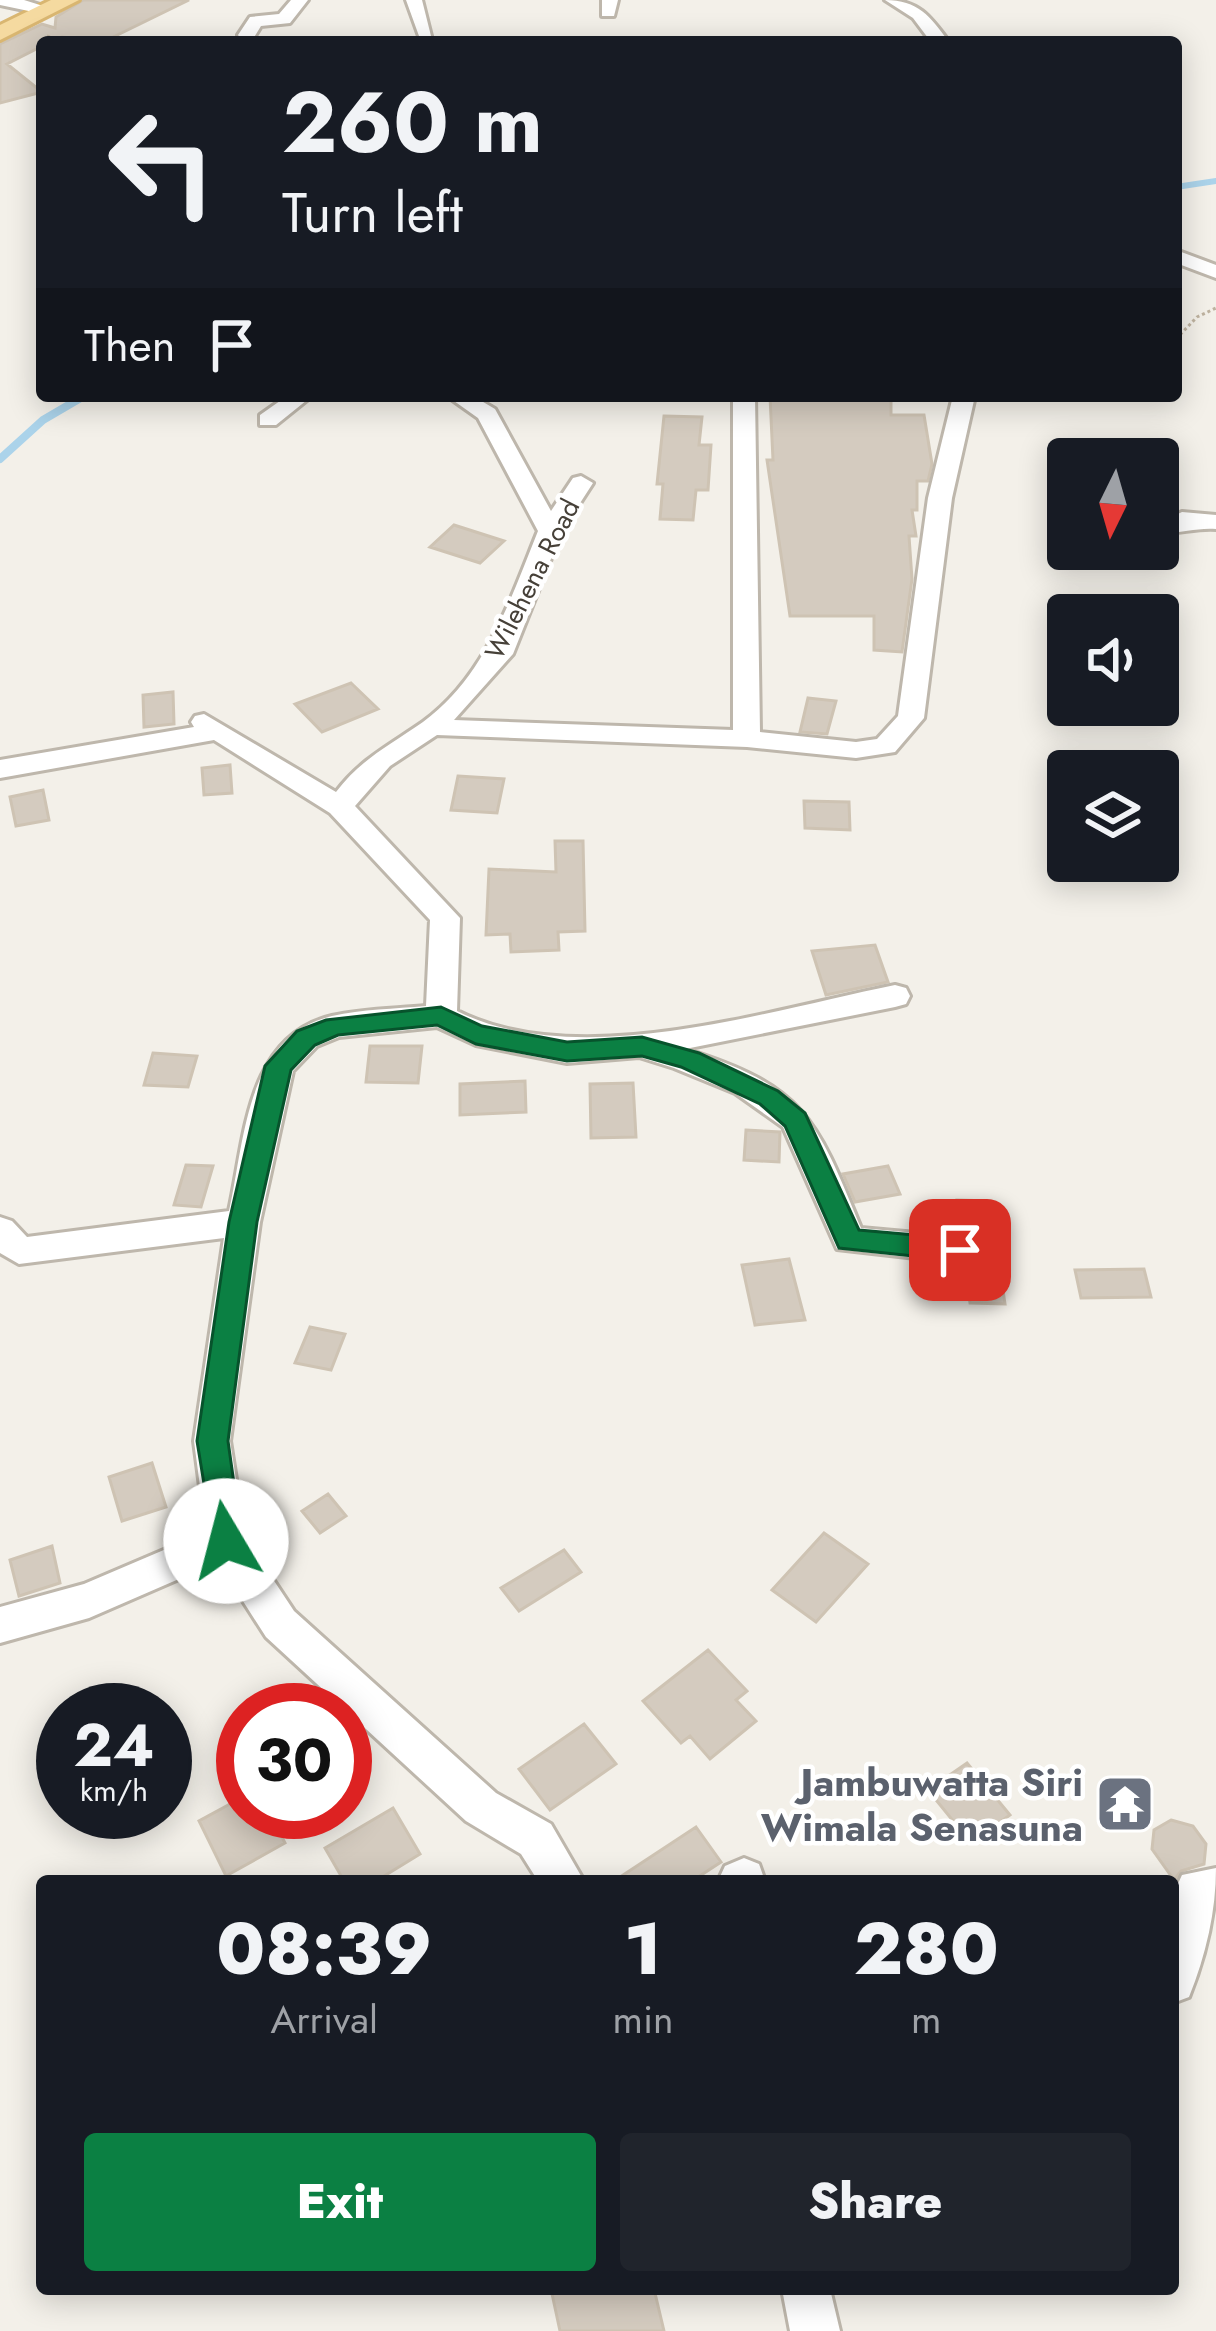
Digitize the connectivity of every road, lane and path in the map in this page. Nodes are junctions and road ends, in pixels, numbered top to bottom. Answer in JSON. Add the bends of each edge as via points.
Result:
{"nodes":[{"id":1,"x":1,"y":0,"type":"edge"},
{"id":2,"x":300,"y":0,"type":"edge"},
{"id":3,"x":414,"y":0,"type":"edge"},
{"id":4,"x":893,"y":0,"type":"edge"},
{"id":5,"x":58,"y":5,"type":"edge"},
{"id":6,"x":425,"y":32,"type":"dead end"},
{"id":7,"x":0,"y":33,"type":"edge"},
{"id":8,"x":248,"y":35,"type":"dead end"},
{"id":9,"x":936,"y":36,"type":"edge"},
{"id":10,"x":1182,"y":258,"type":"edge"},
{"id":11,"x":1216,"y":272,"type":"edge"},
{"id":12,"x":1216,"y":308,"type":"edge"},
{"id":13,"x":1182,"y":333,"type":"edge"},
{"id":14,"x":294,"y":402,"type":"edge"},
{"id":15,"x":467,"y":402,"type":"edge"},
{"id":16,"x":744,"y":402,"type":"edge"},
{"id":17,"x":963,"y":402,"type":"edge"},
{"id":18,"x":268,"y":420,"type":"dead end"},
{"id":19,"x":581,"y":483,"type":"dead end"},
{"id":20,"x":1179,"y":520,"type":"edge"},
{"id":21,"x":1216,"y":522,"type":"edge"},
{"id":22,"x":550,"y":531,"type":"junction"},
{"id":23,"x":433,"y":727,"type":"junction"},
{"id":24,"x":747,"y":739,"type":"junction"},
{"id":25,"x":0,"y":769,"type":"edge"},
{"id":26,"x":340,"y":806,"type":"junction"},
{"id":27,"x":895,"y":996,"type":"dead end"},
{"id":28,"x":441,"y":1016,"type":"junction"},
{"id":29,"x":642,"y":1046,"type":"junction"},
{"id":30,"x":243,"y":1222,"type":"junction"},
{"id":31,"x":0,"y":1230,"type":"edge"},
{"id":32,"x":960,"y":1250,"type":"dead end"},
{"id":33,"x":226,"y":1541,"type":"junction"},
{"id":34,"x":0,"y":1625,"type":"edge"},
{"id":35,"x":558,"y":1875,"type":"edge"},
{"id":36,"x":1216,"y":1889,"type":"edge"},
{"id":37,"x":1179,"y":1958,"type":"edge"},
{"id":38,"x":807,"y":2295,"type":"edge"},
{"id":39,"x":815,"y":2331,"type":"edge"}],
"edges":[{"from":1,"to":5,"type":"street"},
{"from":2,"to":8,"type":"street","via":[[284,19],[256,21]]},
{"from":3,"to":6,"type":"street"},
{"from":4,"to":9,"type":"street","via":[[919,14]]},
{"from":5,"to":7,"type":"main road"},
{"from":10,"to":11,"type":"street"},
{"from":12,"to":13,"type":"path"},
{"from":14,"to":18,"type":"street"},
{"from":15,"to":22,"type":"street","via":[[487,415]]},
{"from":16,"to":24,"type":"street"},
{"from":17,"to":24,"type":"street","via":[[940,498],[910,718],[885,746],[856,751]]},
{"from":19,"to":22,"type":"street","name":"Wilehena Road"},
{"from":20,"to":21,"type":"street"},
{"from":22,"to":23,"type":"street","name":"Wilehena Road","via":[[500,654]]},
{"from":23,"to":24,"type":"street"},
{"from":23,"to":26,"type":"street","name":"Wilehena Road","via":[[357,780]]},
{"from":25,"to":26,"type":"street","via":[[207,724]]},
{"from":26,"to":28,"type":"street","via":[[445,918]]},
{"from":27,"to":29,"type":"street"},
{"from":28,"to":29,"type":"street","via":[[476,1034],[567,1052]]},
{"from":28,"to":30,"type":"street","via":[[335,1026],[306,1038],[278,1066]]},
{"from":29,"to":32,"type":"street","via":[[769,1097],[795,1120],[849,1240]]},
{"from":30,"to":31,"type":"street","via":[[19,1251]]},
{"from":30,"to":33,"type":"street","via":[[212,1441]]},
{"from":33,"to":34,"type":"street","via":[[89,1600]]},
{"from":33,"to":35,"type":"street","via":[[280,1624],[482,1807],[536,1839]]},
{"from":36,"to":37,"type":"street","via":[[1197,1890]]},
{"from":38,"to":39,"type":"street"}]}
